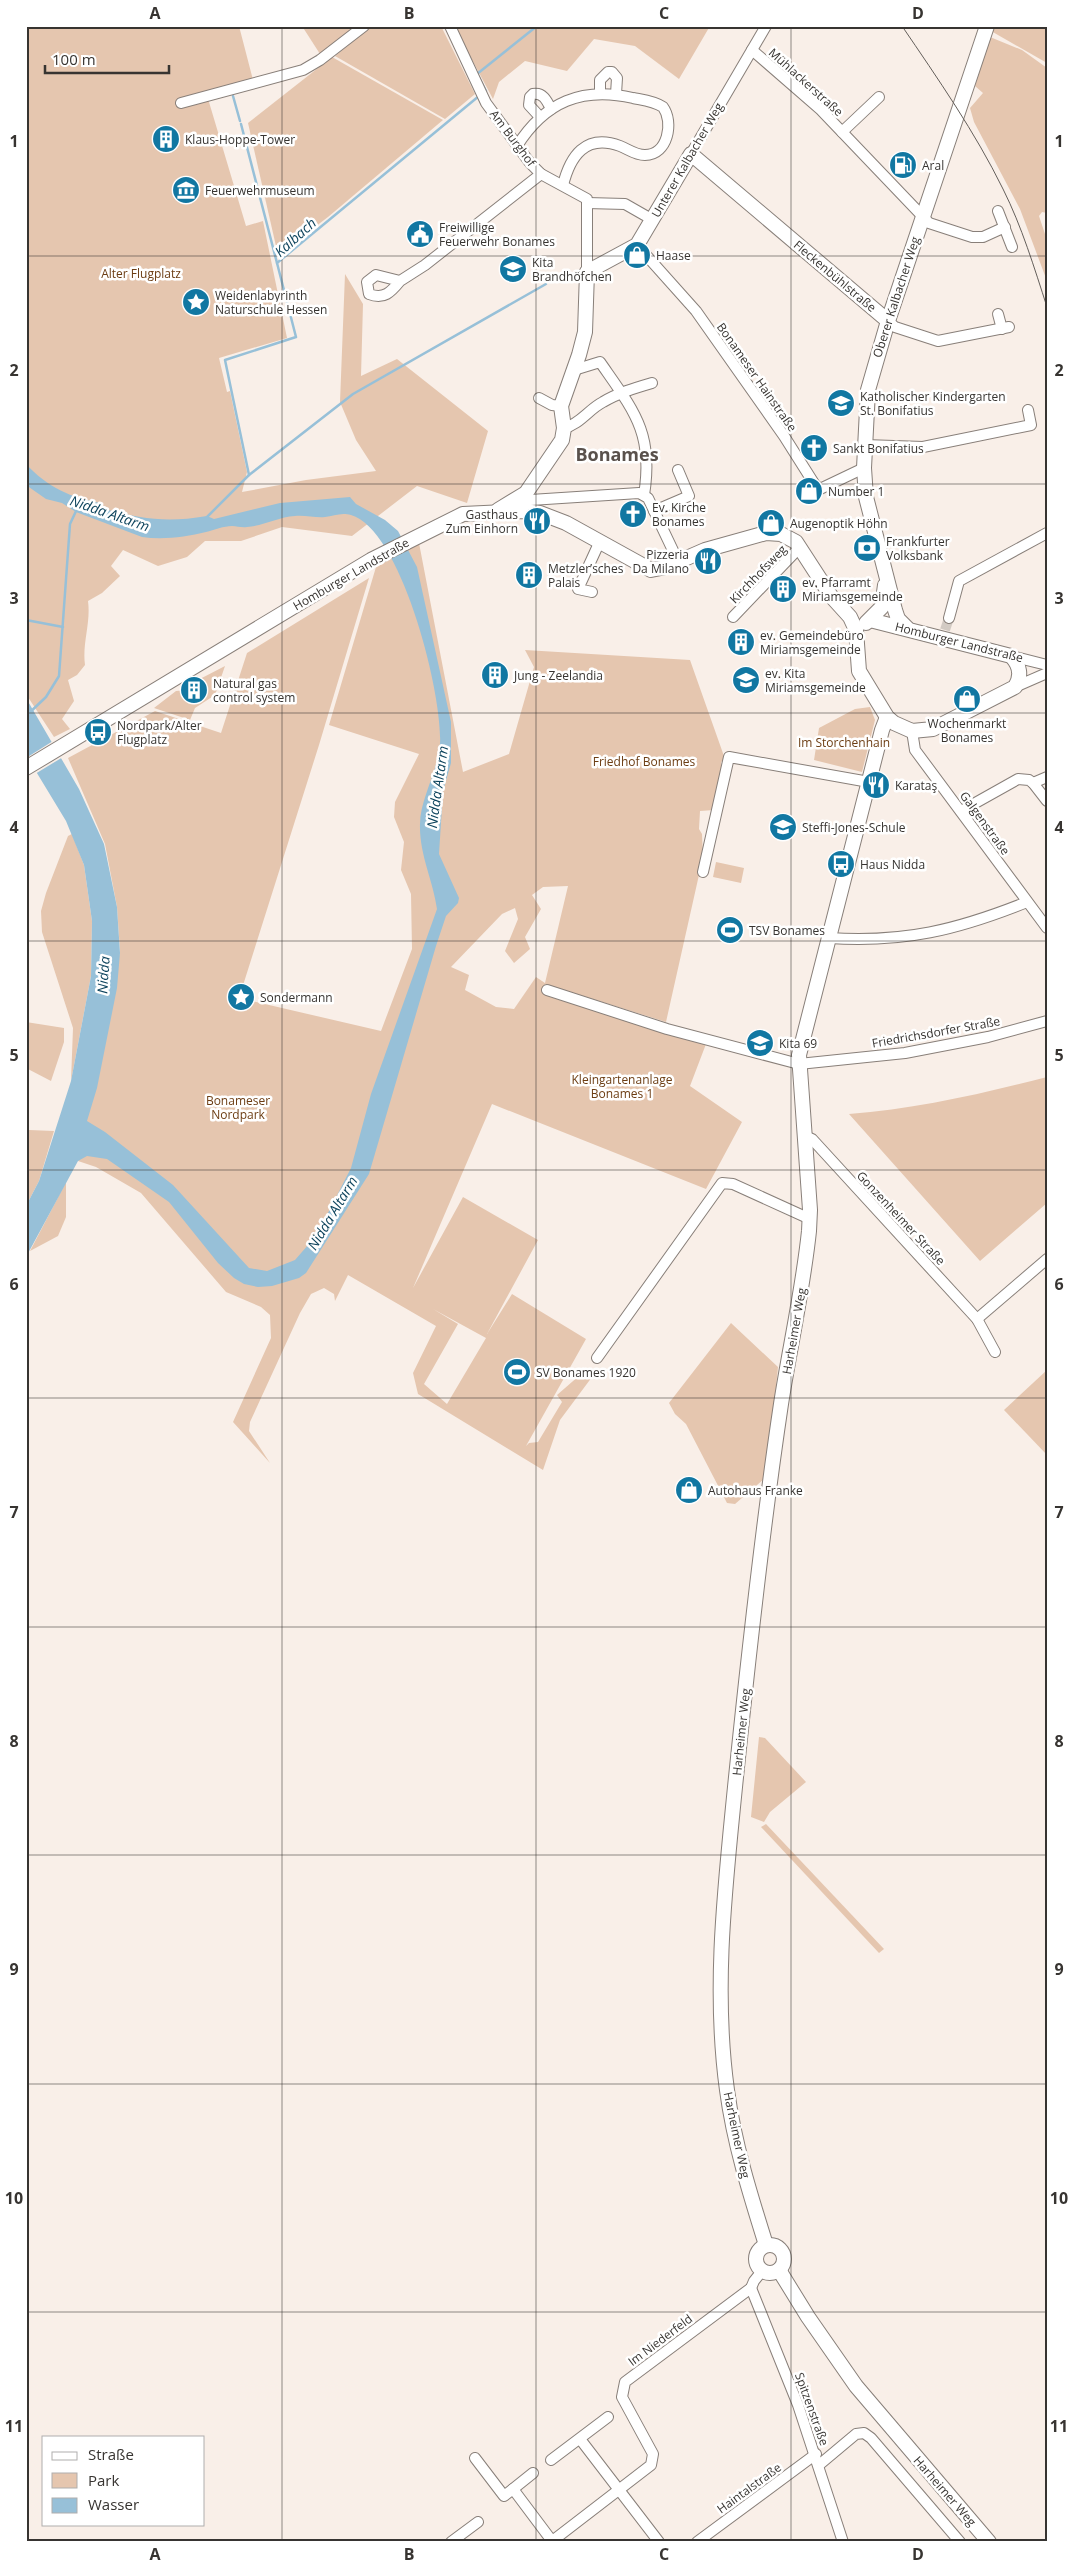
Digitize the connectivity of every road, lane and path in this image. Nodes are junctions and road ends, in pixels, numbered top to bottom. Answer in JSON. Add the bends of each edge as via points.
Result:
{"nodes":[{"id":1,"x":364,"y":26,"type":"edge"},
{"id":2,"x":450,"y":26,"type":"edge"},
{"id":3,"x":766,"y":26,"type":"edge"},
{"id":4,"x":987,"y":26,"type":"edge"},
{"id":5,"x":752,"y":50,"type":"junction"},
{"id":6,"x":600,"y":93,"type":"junction"},
{"id":7,"x":616,"y":94,"type":"junction"},
{"id":8,"x":879,"y":97,"type":"dead end"},
{"id":9,"x":181,"y":103,"type":"dead end"},
{"id":10,"x":551,"y":109,"type":"junction"},
{"id":11,"x":540,"y":117,"type":"junction"},
{"id":12,"x":842,"y":132,"type":"junction"},
{"id":13,"x":517,"y":146,"type":"junction"},
{"id":14,"x":691,"y":154,"type":"junction"},
{"id":15,"x":541,"y":174,"type":"junction"},
{"id":16,"x":563,"y":185,"type":"junction"},
{"id":17,"x":587,"y":203,"type":"junction"},
{"id":18,"x":998,"y":211,"type":"dead end"},
{"id":19,"x":922,"y":218,"type":"junction"},
{"id":20,"x":653,"y":220,"type":"junction"},
{"id":21,"x":1005,"y":227,"type":"junction"},
{"id":22,"x":637,"y":245,"type":"junction"},
{"id":23,"x":1012,"y":246,"type":"dead end"},
{"id":24,"x":587,"y":272,"type":"junction"},
{"id":25,"x":400,"y":281,"type":"dead end"},
{"id":26,"x":998,"y":314,"type":"dead end"},
{"id":27,"x":888,"y":321,"type":"junction"},
{"id":28,"x":574,"y":370,"type":"junction"},
{"id":29,"x":652,"y":383,"type":"dead end"},
{"id":30,"x":621,"y":393,"type":"junction"},
{"id":31,"x":539,"y":398,"type":"dead end"},
{"id":32,"x":561,"y":406,"type":"junction"},
{"id":33,"x":1028,"y":410,"type":"dead end"},
{"id":34,"x":564,"y":428,"type":"junction"},
{"id":35,"x":865,"y":445,"type":"junction"},
{"id":36,"x":864,"y":468,"type":"junction"},
{"id":37,"x":678,"y":470,"type":"dead end"},
{"id":38,"x":644,"y":495,"type":"junction"},
{"id":39,"x":527,"y":506,"type":"junction"},
{"id":40,"x":654,"y":511,"type":"junction"},
{"id":41,"x":1047,"y":533,"type":"edge"},
{"id":42,"x":600,"y":542,"type":"junction"},
{"id":43,"x":800,"y":547,"type":"junction"},
{"id":44,"x":678,"y":561,"type":"junction"},
{"id":45,"x":885,"y":576,"type":"junction"},
{"id":46,"x":592,"y":592,"type":"dead end"},
{"id":47,"x":733,"y":617,"type":"dead end"},
{"id":48,"x":949,"y":618,"type":"tunnel mouth"},
{"id":49,"x":870,"y":620,"type":"junction"},
{"id":50,"x":907,"y":628,"type":"junction"},
{"id":51,"x":856,"y":630,"type":"junction"},
{"id":52,"x":1011,"y":656,"type":"junction"},
{"id":53,"x":1047,"y":665,"type":"edge"},
{"id":54,"x":1047,"y":673,"type":"edge"},
{"id":55,"x":1015,"y":686,"type":"junction"},
{"id":56,"x":887,"y":717,"type":"junction"},
{"id":57,"x":912,"y":730,"type":"junction"},
{"id":58,"x":26,"y":768,"type":"edge"},
{"id":59,"x":1047,"y":776,"type":"edge"},
{"id":60,"x":869,"y":782,"type":"junction"},
{"id":61,"x":1033,"y":783,"type":"junction"},
{"id":62,"x":1047,"y":801,"type":"edge"},
{"id":63,"x":961,"y":811,"type":"junction"},
{"id":64,"x":703,"y":872,"type":"dead end"},
{"id":65,"x":1027,"y":902,"type":"junction"},
{"id":66,"x":1047,"y":928,"type":"edge"},
{"id":67,"x":829,"y":938,"type":"junction"},
{"id":68,"x":547,"y":990,"type":"dead end"},
{"id":69,"x":1047,"y":1021,"type":"edge"},
{"id":70,"x":798,"y":1064,"type":"junction"},
{"id":71,"x":805,"y":1136,"type":"junction"},
{"id":72,"x":810,"y":1219,"type":"junction"},
{"id":73,"x":1047,"y":1259,"type":"edge"},
{"id":74,"x":977,"y":1319,"type":"junction"},
{"id":75,"x":995,"y":1352,"type":"dead end"},
{"id":76,"x":596,"y":1358,"type":"dead end"},
{"id":77,"x":766,"y":2244,"type":"junction"},
{"id":78,"x":779,"y":2270,"type":"junction"},
{"id":79,"x":762,"y":2271,"type":"junction"},
{"id":80,"x":752,"y":2288,"type":"junction"},
{"id":81,"x":608,"y":2417,"type":"dead end"},
{"id":82,"x":580,"y":2439,"type":"junction"},
{"id":83,"x":816,"y":2454,"type":"junction"},
{"id":84,"x":475,"y":2458,"type":"dead end"},
{"id":85,"x":551,"y":2460,"type":"dead end"},
{"id":86,"x":819,"y":2465,"type":"junction"},
{"id":87,"x":533,"y":2473,"type":"dead end"},
{"id":88,"x":513,"y":2489,"type":"junction"},
{"id":89,"x":619,"y":2491,"type":"junction"},
{"id":90,"x":478,"y":2522,"type":"dead end"},
{"id":91,"x":552,"y":2541,"type":"edge"},
{"id":92,"x":987,"y":2541,"type":"edge"},
{"id":93,"x":451,"y":2542,"type":"edge"},
{"id":94,"x":659,"y":2542,"type":"edge"},
{"id":95,"x":697,"y":2542,"type":"edge"},
{"id":96,"x":843,"y":2542,"type":"edge"},
{"id":97,"x":960,"y":2542,"type":"edge"}],
"edges":[{"from":1,"to":9,"type":"street","via":[[303,70]]},
{"from":2,"to":13,"type":"street","name":"Am Burghof","via":[[481,94]]},
{"from":3,"to":5,"type":"street","name":"Unterer Kalbacher Weg"},
{"from":4,"to":19,"type":"street","name":"Oberer Kalbacher Weg"},
{"from":5,"to":12,"type":"street","name":"Mühlackerstraße"},
{"from":5,"to":14,"type":"street","name":"Unterer Kalbacher Weg"},
{"from":6,"to":7,"type":"street"},
{"from":6,"to":7,"type":"street","via":[[600,80],[612,72],[617,78]]},
{"from":6,"to":10,"type":"street","via":[[572,99]]},
{"from":7,"to":16,"type":"street","via":[[662,107],[669,126],[664,143],[655,152],[644,155],[610,143],[586,147],[570,160]]},
{"from":8,"to":12,"type":"street","name":"Mühlackerstraße"},
{"from":10,"to":11,"type":"street"},
{"from":10,"to":11,"type":"street","via":[[544,97],[533,94],[529,105]]},
{"from":11,"to":13,"type":"street"},
{"from":12,"to":19,"type":"street","name":"Mühlackerstraße"},
{"from":13,"to":15,"type":"street","name":"Am Burghof"},
{"from":14,"to":20,"type":"street","name":"Unterer Kalbacher Weg"},
{"from":14,"to":27,"type":"street","name":"Fleckenbühlstraße"},
{"from":15,"to":16,"type":"street","name":"Am Burghof"},
{"from":15,"to":25,"type":"street"},
{"from":16,"to":17,"type":"street","name":"Am Burghof","via":[[584,195]]},
{"from":17,"to":20,"type":"street","via":[[624,204]]},
{"from":17,"to":24,"type":"street"},
{"from":18,"to":21,"type":"street"},
{"from":19,"to":21,"type":"street","via":[[972,238],[983,237]]},
{"from":19,"to":27,"type":"street","name":"Oberer Kalbacher Weg"},
{"from":20,"to":22,"type":"street","name":"Unterer Kalbacher Weg"},
{"from":21,"to":23,"type":"street"},
{"from":22,"to":24,"type":"street","name":"Unterer Kalbacher Weg"},
{"from":22,"to":36,"type":"street","name":"Bonameser Hainstraße","via":[[696,311],[820,490]]},
{"from":24,"to":28,"type":"street","via":[[585,332]]},
{"from":26,"to":27,"type":"street","name":"Fleckenbühlstraße","via":[[1005,328],[938,341],[895,327]]},
{"from":27,"to":35,"type":"street","name":"Oberer Kalbacher Weg","via":[[870,380]]},
{"from":28,"to":30,"type":"street","via":[[600,362]]},
{"from":28,"to":32,"type":"street"},
{"from":29,"to":30,"type":"street"},
{"from":30,"to":34,"type":"street"},
{"from":30,"to":38,"type":"street","via":[[646,442]]},
{"from":31,"to":32,"type":"street"},
{"from":32,"to":34,"type":"street"},
{"from":33,"to":35,"type":"street","via":[[1031,425],[923,447]]},
{"from":34,"to":39,"type":"street","via":[[562,440],[534,484]]},
{"from":35,"to":36,"type":"street","name":"Oberer Kalbacher Weg"},
{"from":36,"to":45,"type":"street","name":"Oberer Kalbacher Weg","via":[[866,497]]},
{"from":37,"to":40,"type":"street","via":[[689,496]]},
{"from":38,"to":39,"type":"street","name":"Homburger Landstraße"},
{"from":38,"to":40,"type":"street"},
{"from":39,"to":42,"type":"street"},
{"from":39,"to":58,"type":"street","name":"Homburger Landstraße","via":[[469,512],[377,556]]},
{"from":40,"to":44,"type":"street"},
{"from":41,"to":48,"type":"street","via":[[959,581]]},
{"from":42,"to":44,"type":"street","via":[[651,570]]},
{"from":42,"to":46,"type":"street","via":[[578,589]]},
{"from":43,"to":44,"type":"street","via":[[781,534],[766,533]]},
{"from":43,"to":47,"type":"street","name":"Kirchhofsweg"},
{"from":43,"to":51,"type":"street"},
{"from":45,"to":49,"type":"street","name":"Oberer Kalbacher Weg","via":[[882,607]]},
{"from":45,"to":50,"type":"street","name":"Oberer Kalbacher Weg","via":[[898,619]]},
{"from":49,"to":50,"type":"street","name":"Homburger Landstraße"},
{"from":49,"to":51,"type":"street","name":"Oberer Kalbacher Weg"},
{"from":50,"to":52,"type":"street","name":"Homburger Landstraße","via":[[944,634]]},
{"from":51,"to":56,"type":"street","via":[[859,671]]},
{"from":52,"to":53,"type":"street","name":"Homburger Landstraße"},
{"from":52,"to":55,"type":"street","via":[[1019,670]]},
{"from":54,"to":55,"type":"street"},
{"from":55,"to":57,"type":"street","via":[[942,726],[926,731]]},
{"from":56,"to":57,"type":"street","via":[[894,724]]},
{"from":56,"to":60,"type":"street","name":"Harheimer Weg"},
{"from":57,"to":63,"type":"street","name":"Galgenstraße","via":[[916,750]]},
{"from":59,"to":61,"type":"street"},
{"from":60,"to":64,"type":"street","via":[[729,756]]},
{"from":60,"to":67,"type":"street","name":"Harheimer Weg"},
{"from":61,"to":62,"type":"street"},
{"from":61,"to":63,"type":"street","via":[[1018,779]]},
{"from":63,"to":65,"type":"street","name":"Galgenstraße"},
{"from":65,"to":66,"type":"street","name":"Galgenstraße"},
{"from":65,"to":67,"type":"street","via":[[985,919],[908,938]]},
{"from":67,"to":70,"type":"street","name":"Harheimer Weg"},
{"from":68,"to":70,"type":"street","via":[[667,1029]]},
{"from":69,"to":70,"type":"street","name":"Friedrichsdorfer Straße","via":[[914,1052]]},
{"from":70,"to":71,"type":"street","name":"Harheimer Weg"},
{"from":71,"to":72,"type":"street","name":"Harheimer Weg"},
{"from":71,"to":74,"type":"street","name":"Gonzenheimer Straße","via":[[818,1146]]},
{"from":72,"to":76,"type":"street","via":[[722,1182]]},
{"from":72,"to":77,"type":"street","name":"Harheimer Weg","via":[[757,1578],[720,1957],[722,2047],[727,2092],[741,2163]]},
{"from":73,"to":74,"type":"street"},
{"from":74,"to":75,"type":"street","name":"Gonzenheimer Straße"},
{"from":77,"to":78,"type":"street","via":[[777,2246],[784,2254],[784,2263]]},
{"from":77,"to":79,"type":"street","via":[[756,2254],[756,2263]]},
{"from":78,"to":79,"type":"street"},
{"from":78,"to":92,"type":"street","name":"Harheimer Weg","via":[[856,2386]]},
{"from":79,"to":80,"type":"street","name":"Im Niederfeld"},
{"from":80,"to":83,"type":"street","name":"Spitzenstraße"},
{"from":80,"to":89,"type":"street","name":"Im Niederfeld","via":[[625,2382],[622,2396],[653,2454],[651,2465]]},
{"from":81,"to":82,"type":"street"},
{"from":82,"to":85,"type":"street"},
{"from":82,"to":89,"type":"street"},
{"from":83,"to":86,"type":"street","name":"Spitzenstraße"},
{"from":83,"to":95,"type":"street","name":"Haintalstraße"},
{"from":84,"to":88,"type":"street","via":[[504,2496]]},
{"from":86,"to":96,"type":"street","name":"Spitzenstraße"},
{"from":86,"to":97,"type":"street","via":[[856,2434],[864,2433]]},
{"from":87,"to":88,"type":"street"},
{"from":88,"to":91,"type":"street","name":"Im Niederfeld"},
{"from":89,"to":91,"type":"street","name":"Im Niederfeld"},
{"from":89,"to":94,"type":"street"},
{"from":90,"to":93,"type":"street"}]}
